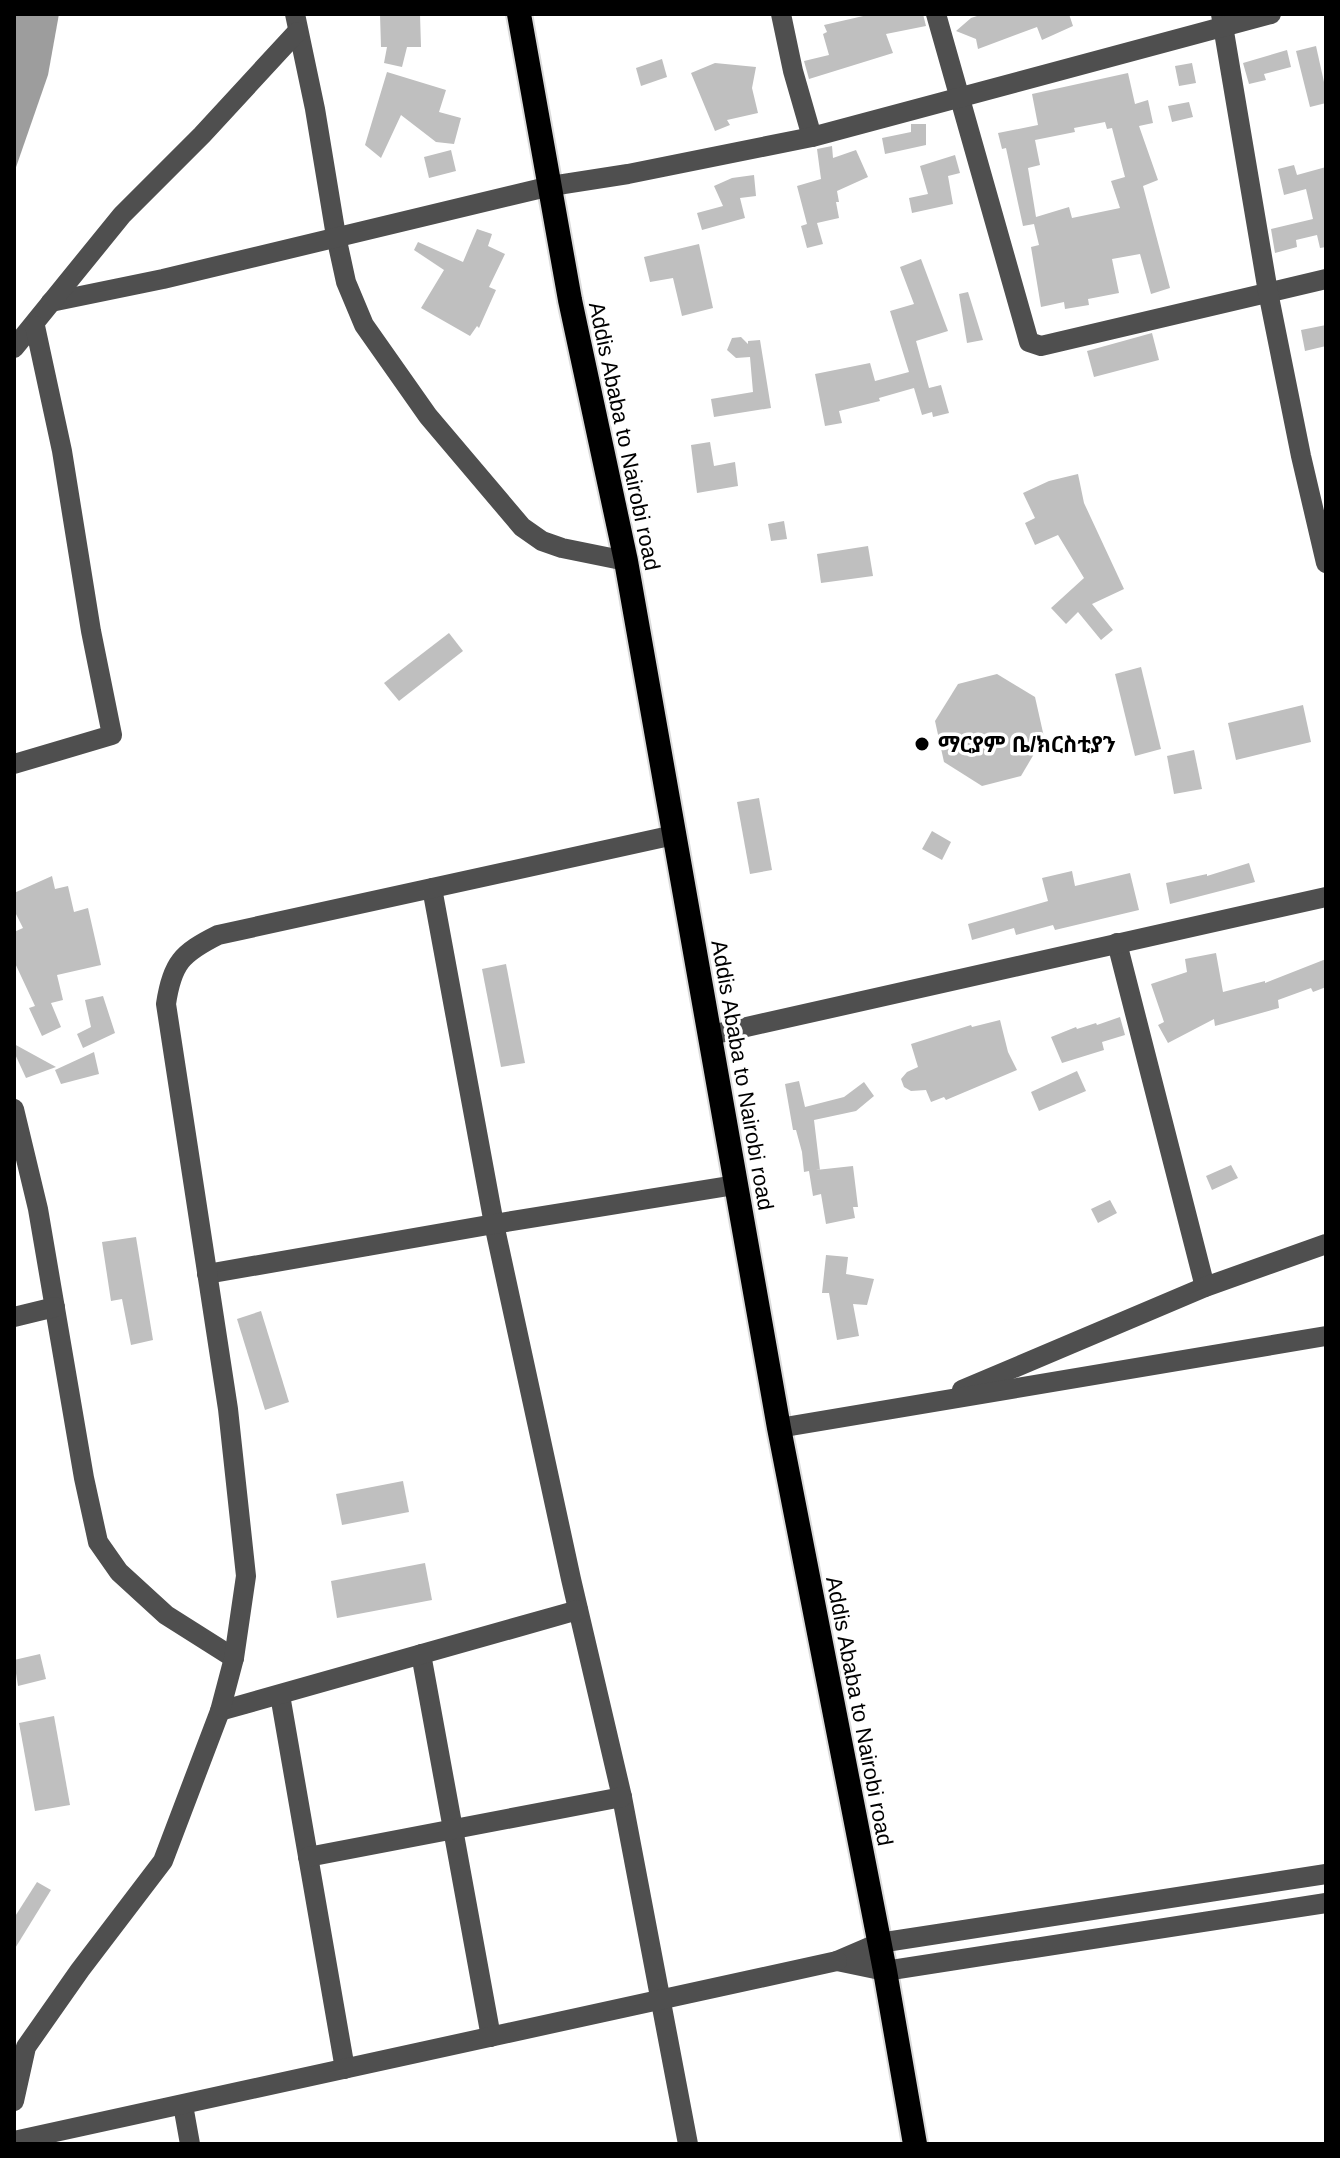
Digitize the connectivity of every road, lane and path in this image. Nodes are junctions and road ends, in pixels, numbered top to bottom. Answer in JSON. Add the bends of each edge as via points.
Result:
{"nodes":[{"id":1,"x":519,"y":14,"type":"edge"},
{"id":2,"x":781,"y":14,"type":"edge"},
{"id":3,"x":936,"y":14,"type":"edge"},
{"id":4,"x":1271,"y":14,"type":"edge"},
{"id":5,"x":1223,"y":20,"type":"edge"},
{"id":6,"x":296,"y":23,"type":"edge"},
{"id":7,"x":961,"y":96,"type":"junction"},
{"id":8,"x":812,"y":137,"type":"junction"},
{"id":9,"x":551,"y":186,"type":"junction"},
{"id":10,"x":336,"y":236,"type":"junction"},
{"id":11,"x":1326,"y":279,"type":"edge"},
{"id":12,"x":1268,"y":292,"type":"junction"},
{"id":13,"x":51,"y":302,"type":"junction"},
{"id":14,"x":35,"y":326,"type":"junction"},
{"id":15,"x":14,"y":348,"type":"edge"},
{"id":16,"x":1325,"y":557,"type":"edge"},
{"id":17,"x":626,"y":561,"type":"junction"},
{"id":18,"x":14,"y":764,"type":"edge"},
{"id":19,"x":674,"y":835,"type":"junction"},
{"id":20,"x":432,"y":888,"type":"junction"},
{"id":21,"x":1326,"y":897,"type":"edge"},
{"id":22,"x":1117,"y":943,"type":"junction"},
{"id":23,"x":711,"y":1035,"type":"junction"},
{"id":24,"x":14,"y":1109,"type":"edge"},
{"id":25,"x":735,"y":1185,"type":"junction"},
{"id":26,"x":494,"y":1224,"type":"junction"},
{"id":27,"x":1326,"y":1244,"type":"edge"},
{"id":28,"x":207,"y":1274,"type":"junction"},
{"id":29,"x":1205,"y":1287,"type":"junction"},
{"id":30,"x":55,"y":1307,"type":"junction"},
{"id":31,"x":14,"y":1317,"type":"edge"},
{"id":32,"x":1326,"y":1336,"type":"edge"},
{"id":33,"x":932,"y":1403,"type":"junction"},
{"id":34,"x":779,"y":1428,"type":"junction"},
{"id":35,"x":578,"y":1610,"type":"junction"},
{"id":36,"x":421,"y":1654,"type":"junction"},
{"id":37,"x":234,"y":1658,"type":"junction"},
{"id":38,"x":280,"y":1695,"type":"junction"},
{"id":39,"x":220,"y":1711,"type":"junction"},
{"id":40,"x":622,"y":1797,"type":"junction"},
{"id":41,"x":453,"y":1829,"type":"junction"},
{"id":42,"x":308,"y":1857,"type":"junction"},
{"id":43,"x":1326,"y":1874,"type":"edge"},
{"id":44,"x":1326,"y":1903,"type":"edge"},
{"id":45,"x":879,"y":1943,"type":"junction"},
{"id":46,"x":837,"y":1961,"type":"junction"},
{"id":47,"x":885,"y":1971,"type":"junction"},
{"id":48,"x":662,"y":2000,"type":"junction"},
{"id":49,"x":491,"y":2037,"type":"junction"},
{"id":50,"x":345,"y":2069,"type":"junction"},
{"id":51,"x":14,"y":2101,"type":"edge"},
{"id":52,"x":183,"y":2105,"type":"junction"},
{"id":53,"x":14,"y":2141,"type":"edge"},
{"id":54,"x":190,"y":2144,"type":"edge"},
{"id":55,"x":688,"y":2144,"type":"edge"},
{"id":56,"x":915,"y":2144,"type":"edge"}],
"edges":[{"from":1,"to":9,"type":"highway","name":"Addis Ababa to Nairobi road"},
{"from":2,"to":8,"type":"street"},
{"from":3,"to":7,"type":"street"},
{"from":4,"to":5,"type":"street"},
{"from":5,"to":7,"type":"street"},
{"from":5,"to":12,"type":"street"},
{"from":6,"to":10,"type":"street"},
{"from":6,"to":13,"type":"street","via":[[202,135],[122,215]]},
{"from":7,"to":8,"type":"street"},
{"from":7,"to":12,"type":"street","via":[[1026,338],[1034,346]]},
{"from":8,"to":9,"type":"street"},
{"from":9,"to":10,"type":"street"},
{"from":9,"to":17,"type":"highway","name":"Addis Ababa to Nairobi road"},
{"from":10,"to":13,"type":"street"},
{"from":10,"to":17,"type":"street","via":[[346,282],[364,325],[428,416],[522,527],[562,548]]},
{"from":11,"to":12,"type":"street"},
{"from":12,"to":16,"type":"street"},
{"from":13,"to":14,"type":"street"},
{"from":14,"to":15,"type":"street"},
{"from":14,"to":18,"type":"street","via":[[112,735]]},
{"from":17,"to":19,"type":"highway","name":"Addis Ababa to Nairobi road"},
{"from":19,"to":20,"type":"street"},
{"from":19,"to":23,"type":"highway","name":"Addis Ababa to Nairobi road"},
{"from":20,"to":26,"type":"street"},
{"from":20,"to":28,"type":"street","via":[[218,935],[191,948],[171,975],[166,1004]]},
{"from":21,"to":22,"type":"street"},
{"from":22,"to":23,"type":"street"},
{"from":22,"to":29,"type":"street"},
{"from":23,"to":25,"type":"highway","name":"Addis Ababa to Nairobi road"},
{"from":24,"to":30,"type":"street"},
{"from":25,"to":26,"type":"street"},
{"from":25,"to":34,"type":"highway","name":"Addis Ababa to Nairobi road"},
{"from":26,"to":28,"type":"street"},
{"from":26,"to":35,"type":"street"},
{"from":27,"to":29,"type":"street"},
{"from":28,"to":37,"type":"street","via":[[246,1576]]},
{"from":29,"to":33,"type":"street"},
{"from":30,"to":31,"type":"street"},
{"from":30,"to":37,"type":"street","via":[[98,1542],[119,1572],[166,1615]]},
{"from":32,"to":33,"type":"street"},
{"from":33,"to":34,"type":"street"},
{"from":34,"to":45,"type":"highway","name":"Addis Ababa to Nairobi road"},
{"from":35,"to":36,"type":"street"},
{"from":35,"to":40,"type":"street"},
{"from":36,"to":38,"type":"street"},
{"from":36,"to":41,"type":"street"},
{"from":37,"to":39,"type":"street"},
{"from":38,"to":39,"type":"street"},
{"from":38,"to":42,"type":"street"},
{"from":39,"to":51,"type":"street","via":[[163,1861],[26,2047]]},
{"from":40,"to":41,"type":"street"},
{"from":40,"to":48,"type":"street"},
{"from":41,"to":42,"type":"street"},
{"from":41,"to":49,"type":"street"},
{"from":42,"to":50,"type":"street"},
{"from":43,"to":45,"type":"street"},
{"from":44,"to":47,"type":"street"},
{"from":45,"to":46,"type":"street"},
{"from":45,"to":47,"type":"highway","name":"Addis Ababa to Nairobi road"},
{"from":46,"to":47,"type":"street"},
{"from":46,"to":48,"type":"street"},
{"from":47,"to":56,"type":"highway","name":"Addis Ababa to Nairobi road"},
{"from":48,"to":49,"type":"street"},
{"from":48,"to":55,"type":"street"},
{"from":49,"to":50,"type":"street"},
{"from":50,"to":52,"type":"street"},
{"from":52,"to":53,"type":"street"},
{"from":52,"to":54,"type":"street"}]}
